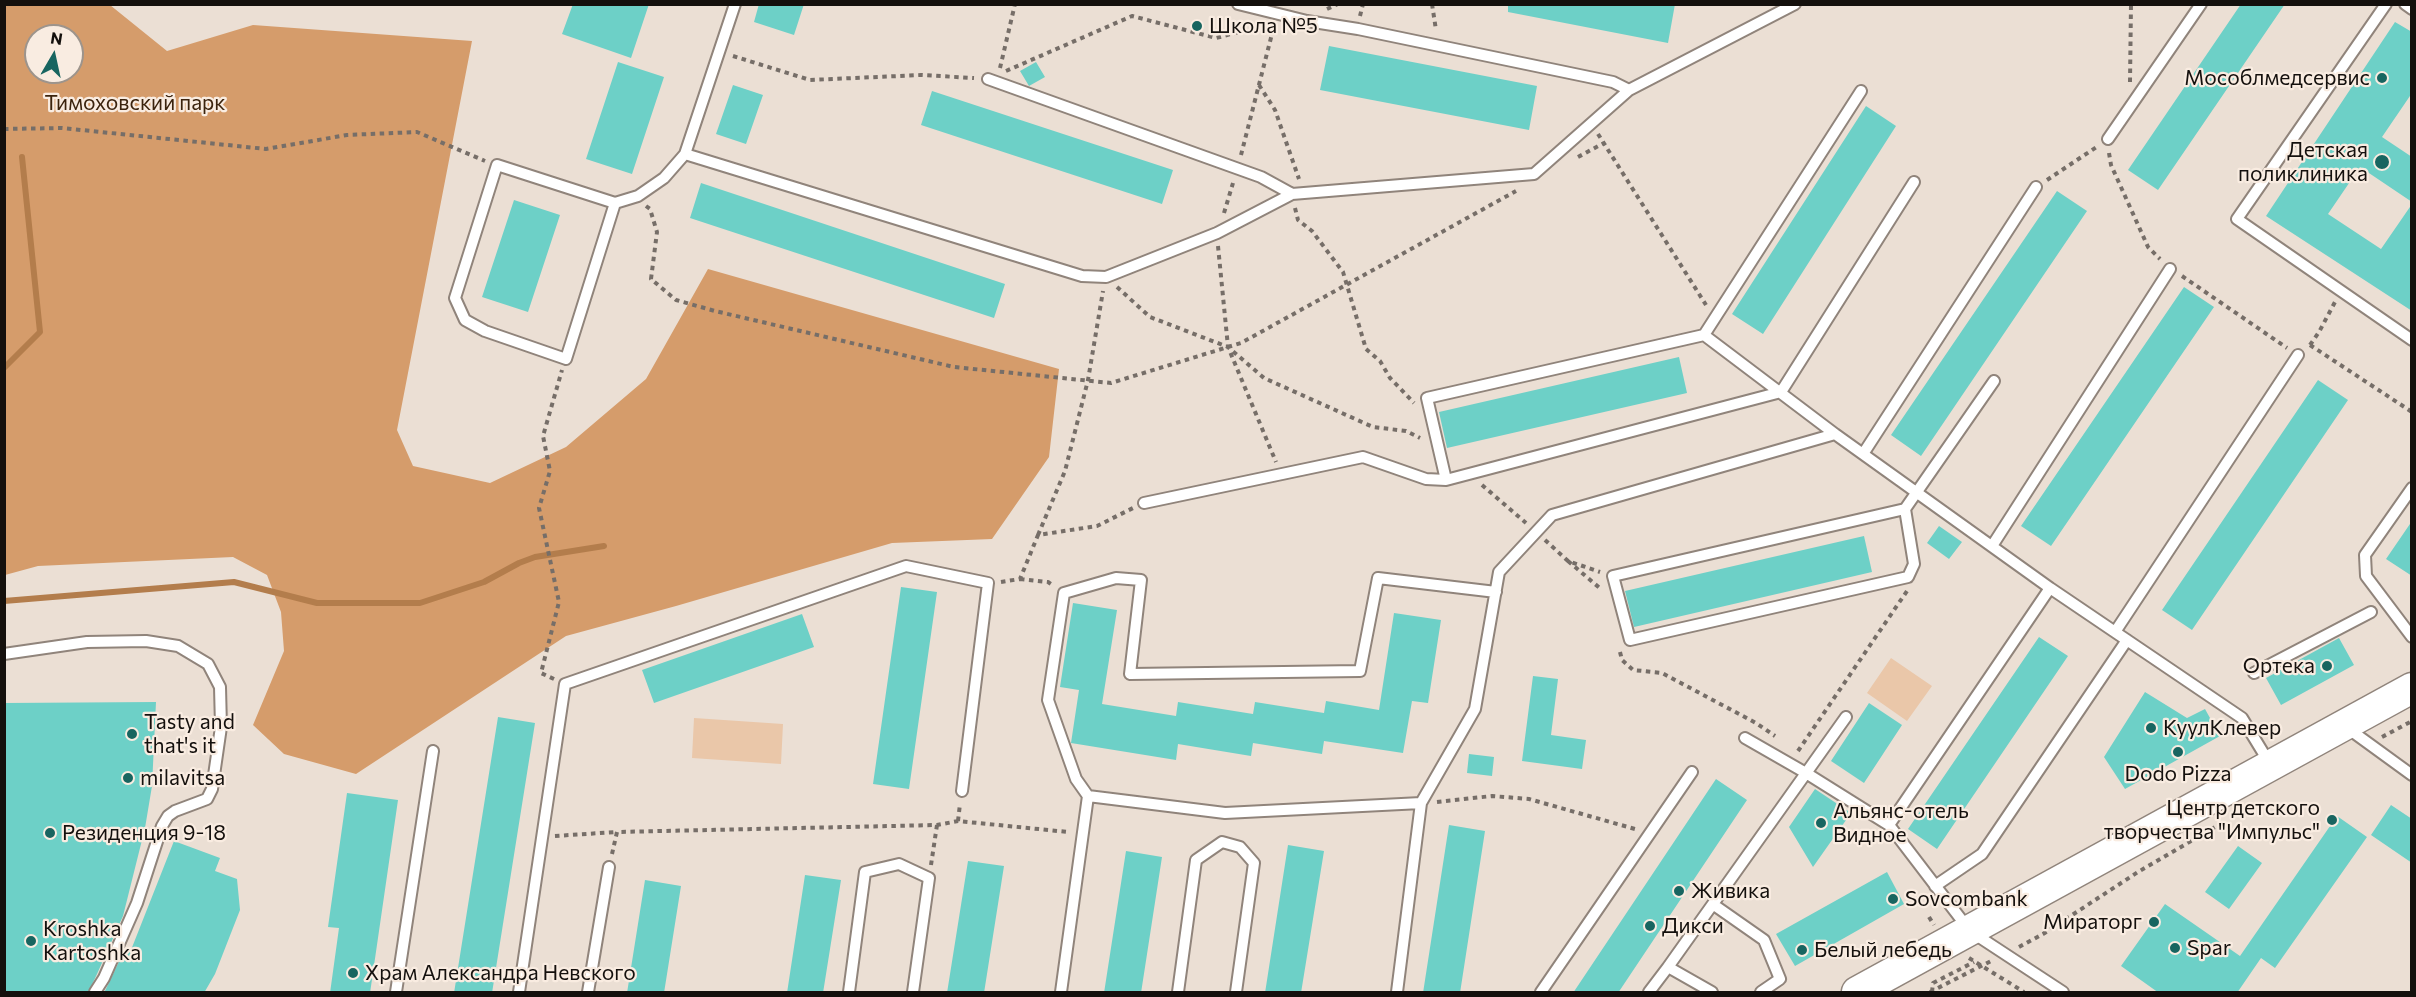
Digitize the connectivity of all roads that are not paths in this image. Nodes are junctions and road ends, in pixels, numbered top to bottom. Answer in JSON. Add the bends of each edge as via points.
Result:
{"nodes":[{"id":1,"x":735,"y":4,"type":"edge"},
{"id":2,"x":1238,"y":4,"type":"edge"},
{"id":3,"x":1795,"y":4,"type":"edge"},
{"id":4,"x":2201,"y":4,"type":"edge"},
{"id":5,"x":2386,"y":4,"type":"edge"},
{"id":6,"x":2405,"y":4,"type":"edge"},
{"id":7,"x":2412,"y":9,"type":"edge"},
{"id":8,"x":988,"y":79,"type":"road end"},
{"id":9,"x":1629,"y":90,"type":"junction"},
{"id":10,"x":1861,"y":90,"type":"dead end"},
{"id":11,"x":2108,"y":140,"type":"road end"},
{"id":12,"x":685,"y":154,"type":"junction"},
{"id":13,"x":1914,"y":182,"type":"dead end"},
{"id":14,"x":2036,"y":187,"type":"road end"},
{"id":15,"x":1292,"y":194,"type":"junction"},
{"id":16,"x":615,"y":203,"type":"junction"},
{"id":17,"x":2170,"y":269,"type":"road end"},
{"id":18,"x":1704,"y":336,"type":"junction"},
{"id":19,"x":2412,"y":340,"type":"edge"},
{"id":20,"x":2298,"y":356,"type":"road end"},
{"id":21,"x":1994,"y":381,"type":"dead end"},
{"id":22,"x":1781,"y":392,"type":"junction"},
{"id":23,"x":1835,"y":434,"type":"junction"},
{"id":24,"x":1863,"y":454,"type":"junction"},
{"id":25,"x":1446,"y":480,"type":"junction"},
{"id":26,"x":2412,"y":488,"type":"edge"},
{"id":27,"x":1917,"y":493,"type":"junction"},
{"id":28,"x":1144,"y":503,"type":"road end"},
{"id":29,"x":1905,"y":509,"type":"junction"},
{"id":30,"x":1992,"y":546,"type":"junction"},
{"id":31,"x":2050,"y":588,"type":"junction"},
{"id":32,"x":1496,"y":592,"type":"junction"},
{"id":33,"x":2371,"y":612,"type":"dead end"},
{"id":34,"x":2115,"y":632,"type":"junction"},
{"id":35,"x":2412,"y":638,"type":"edge"},
{"id":36,"x":2127,"y":640,"type":"junction"},
{"id":37,"x":4,"y":654,"type":"edge"},
{"id":38,"x":2254,"y":673,"type":"dead end"},
{"id":39,"x":2412,"y":687,"type":"edge"},
{"id":40,"x":1846,"y":717,"type":"dead end"},
{"id":41,"x":2343,"y":725,"type":"junction"},
{"id":42,"x":1745,"y":738,"type":"dead end"},
{"id":43,"x":433,"y":751,"type":"dead end"},
{"id":44,"x":2270,"y":764,"type":"junction"},
{"id":45,"x":1692,"y":772,"type":"dead end"},
{"id":46,"x":1806,"y":773,"type":"junction"},
{"id":47,"x":2412,"y":775,"type":"edge"},
{"id":48,"x":962,"y":791,"type":"dead end"},
{"id":49,"x":1088,"y":796,"type":"junction"},
{"id":50,"x":1421,"y":803,"type":"junction"},
{"id":51,"x":1888,"y":825,"type":"junction"},
{"id":52,"x":609,"y":867,"type":"road end"},
{"id":53,"x":1935,"y":886,"type":"junction"},
{"id":54,"x":1714,"y":905,"type":"junction"},
{"id":55,"x":1970,"y":931,"type":"junction"},
{"id":56,"x":1668,"y":967,"type":"junction"},
{"id":57,"x":94,"y":993,"type":"edge"},
{"id":58,"x":396,"y":993,"type":"edge"},
{"id":59,"x":519,"y":993,"type":"edge"},
{"id":60,"x":588,"y":993,"type":"edge"},
{"id":61,"x":849,"y":993,"type":"edge"},
{"id":62,"x":913,"y":993,"type":"edge"},
{"id":63,"x":1061,"y":993,"type":"edge"},
{"id":64,"x":1178,"y":993,"type":"edge"},
{"id":65,"x":1236,"y":993,"type":"edge"},
{"id":66,"x":1397,"y":993,"type":"edge"},
{"id":67,"x":1541,"y":993,"type":"edge"},
{"id":68,"x":1649,"y":993,"type":"edge"},
{"id":69,"x":1712,"y":993,"type":"edge"},
{"id":70,"x":1761,"y":993,"type":"edge"},
{"id":71,"x":1857,"y":993,"type":"edge"},
{"id":72,"x":2063,"y":993,"type":"edge"}],
"edges":[{"from":1,"to":12,"type":"lane"},
{"from":2,"to":9,"type":"lane","via":[[1613,82]]},
{"from":3,"to":9,"type":"lane"},
{"from":4,"to":11,"type":"lane"},
{"from":5,"to":19,"type":"lane","via":[[2237,219]]},
{"from":6,"to":7,"type":"lane"},
{"from":8,"to":15,"type":"lane","via":[[1238,168]]},
{"from":9,"to":15,"type":"lane","via":[[1534,174]]},
{"from":10,"to":18,"type":"lane"},
{"from":12,"to":15,"type":"lane","via":[[1082,276],[1106,277],[1217,233]]},
{"from":12,"to":16,"type":"lane","via":[[664,178],[638,196]]},
{"from":13,"to":22,"type":"lane"},
{"from":14,"to":24,"type":"lane"},
{"from":16,"to":16,"type":"lane","via":[[497,165],[455,298],[465,320],[485,331],[566,359]]},
{"from":17,"to":30,"type":"lane"},
{"from":18,"to":22,"type":"lane"},
{"from":18,"to":25,"type":"lane","via":[[1427,398]]},
{"from":20,"to":34,"type":"lane"},
{"from":21,"to":27,"type":"lane"},
{"from":22,"to":23,"type":"lane"},
{"from":22,"to":25,"type":"lane"},
{"from":23,"to":24,"type":"lane"},
{"from":23,"to":32,"type":"lane","via":[[1552,515],[1499,572]]},
{"from":24,"to":27,"type":"lane"},
{"from":25,"to":28,"type":"lane","via":[[1426,480],[1363,457]]},
{"from":26,"to":35,"type":"lane","via":[[2365,555],[2366,576]]},
{"from":27,"to":29,"type":"lane"},
{"from":27,"to":30,"type":"lane"},
{"from":29,"to":29,"type":"lane","via":[[1613,576],[1630,640],[1908,577],[1914,564]]},
{"from":30,"to":31,"type":"lane"},
{"from":31,"to":34,"type":"lane"},
{"from":31,"to":51,"type":"lane"},
{"from":32,"to":49,"type":"lane","via":[[1378,578],[1360,671],[1130,674],[1141,580],[1116,578],[1064,593],[1048,700],[1076,779]]},
{"from":32,"to":50,"type":"lane","via":[[1475,709]]},
{"from":33,"to":38,"type":"lane"},
{"from":34,"to":36,"type":"lane"},
{"from":36,"to":44,"type":"lane","via":[[2242,718]]},
{"from":36,"to":53,"type":"lane","via":[[1982,854]]},
{"from":37,"to":57,"type":"lane","via":[[87,642],[146,641],[178,646],[208,664],[220,687],[221,727],[212,789],[207,799],[175,810],[162,826],[137,903]]},
{"from":39,"to":41,"type":"main road"},
{"from":40,"to":46,"type":"lane"},
{"from":41,"to":44,"type":"main road"},
{"from":41,"to":47,"type":"lane"},
{"from":42,"to":46,"type":"lane"},
{"from":43,"to":58,"type":"lane"},
{"from":44,"to":55,"type":"main road"},
{"from":45,"to":67,"type":"lane"},
{"from":46,"to":51,"type":"lane"},
{"from":46,"to":54,"type":"lane"},
{"from":48,"to":59,"type":"lane","via":[[988,584],[906,566],[565,684]]},
{"from":49,"to":50,"type":"lane","via":[[1225,813]]},
{"from":49,"to":63,"type":"lane"},
{"from":50,"to":66,"type":"lane"},
{"from":51,"to":53,"type":"lane"},
{"from":52,"to":60,"type":"lane"},
{"from":53,"to":55,"type":"lane"},
{"from":54,"to":56,"type":"lane"},
{"from":54,"to":70,"type":"lane","via":[[1764,940],[1780,979]]},
{"from":55,"to":71,"type":"main road"},
{"from":55,"to":72,"type":"lane"},
{"from":56,"to":68,"type":"lane"},
{"from":56,"to":69,"type":"lane"},
{"from":61,"to":62,"type":"lane","via":[[866,872],[898,864],[930,878]]},
{"from":64,"to":65,"type":"lane","via":[[1196,860],[1222,842],[1240,847],[1254,863]]}]}
